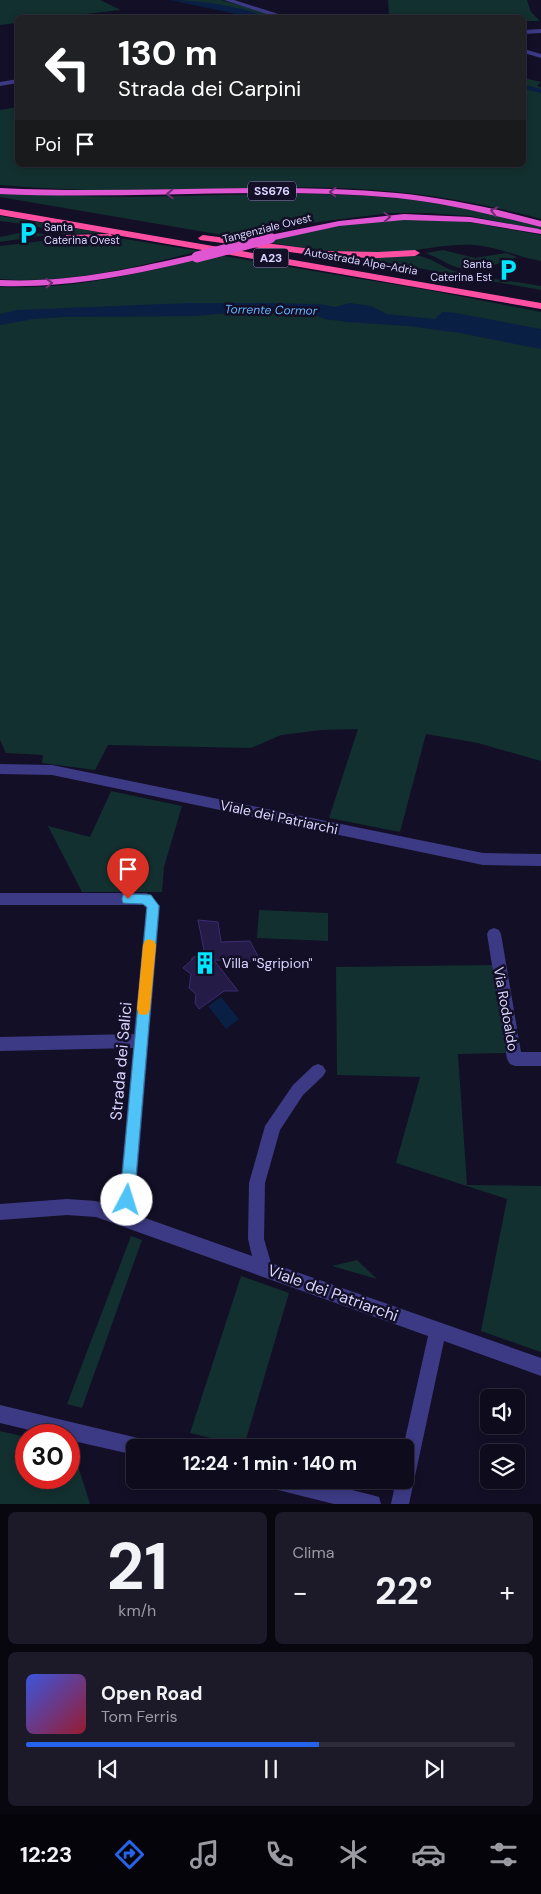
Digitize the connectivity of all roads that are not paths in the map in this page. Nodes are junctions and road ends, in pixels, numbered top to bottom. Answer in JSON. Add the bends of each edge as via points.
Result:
{"nodes":[{"id":1,"x":227,"y":0,"type":"edge"},
{"id":2,"x":278,"y":15,"type":"edge"},
{"id":3,"x":541,"y":31,"type":"edge"},
{"id":4,"x":526,"y":32,"type":"edge"},
{"id":5,"x":526,"y":52,"type":"edge"},
{"id":6,"x":541,"y":56,"type":"edge"},
{"id":7,"x":15,"y":82,"type":"edge"},
{"id":8,"x":0,"y":84,"type":"edge"},
{"id":9,"x":0,"y":191,"type":"edge"},
{"id":10,"x":0,"y":205,"type":"edge"},
{"id":11,"x":0,"y":212,"type":"edge"},
{"id":12,"x":541,"y":224,"type":"edge"},
{"id":13,"x":541,"y":233,"type":"edge"},
{"id":14,"x":68,"y":237,"type":"dead end"},
{"id":15,"x":198,"y":238,"type":"junction"},
{"id":16,"x":208,"y":247,"type":"junction"},
{"id":17,"x":415,"y":253,"type":"dead end"},
{"id":18,"x":0,"y":283,"type":"edge"},
{"id":19,"x":541,"y":298,"type":"edge"},
{"id":20,"x":541,"y":306,"type":"edge"},
{"id":21,"x":0,"y":769,"type":"edge"},
{"id":22,"x":541,"y":860,"type":"edge"},
{"id":23,"x":0,"y":899,"type":"edge"},
{"id":24,"x":494,"y":934,"type":"dead end"},
{"id":25,"x":141,"y":1041,"type":"junction"},
{"id":26,"x":0,"y":1044,"type":"edge"},
{"id":27,"x":541,"y":1059,"type":"edge"},
{"id":28,"x":318,"y":1071,"type":"dead end"},
{"id":29,"x":0,"y":1212,"type":"edge"},
{"id":30,"x":125,"y":1220,"type":"junction"},
{"id":31,"x":264,"y":1268,"type":"junction"},
{"id":32,"x":438,"y":1331,"type":"junction"},
{"id":33,"x":541,"y":1367,"type":"edge"},
{"id":34,"x":0,"y":1414,"type":"edge"},
{"id":35,"x":126,"y":1444,"type":"edge"},
{"id":36,"x":311,"y":1489,"type":"edge"},
{"id":37,"x":372,"y":1504,"type":"edge"},
{"id":38,"x":400,"y":1504,"type":"edge"}],
"edges":[{"from":1,"to":2,"type":"street"},
{"from":3,"to":4,"type":"street"},
{"from":5,"to":6,"type":"street"},
{"from":7,"to":8,"type":"street"},
{"from":12,"to":9,"type":"highway","name":"Tangenziale Ovest","number":"SS676","one_way":true,"via":[[460,205],[378,194],[271,191],[87,195]]},
{"from":10,"to":15,"type":"highway","name":"Autostrada Alpe-Adria","number":"A23"},
{"from":11,"to":16,"type":"highway","name":"Autostrada Alpe-Adria","number":"A23"},
{"from":18,"to":13,"type":"highway","name":"Tangenziale Ovest","one_way":true,"bridge":true,"via":[[94,280],[340,222],[377,217],[464,218]]},
{"from":14,"to":16,"type":"highway","via":[[128,238],[186,248]]},
{"from":15,"to":17,"type":"highway","via":[[231,239],[331,254]]},
{"from":15,"to":19,"type":"highway","name":"Autostrada Alpe-Adria","number":"A23"},
{"from":16,"to":20,"type":"highway","name":"Autostrada Alpe-Adria","number":"A23"},
{"from":21,"to":22,"type":"street","name":"Viale dei Patriarchi","via":[[52,770],[483,858]]},
{"from":23,"to":25,"type":"street","name":"Strada dei Salici","via":[[146,899],[153,906]]},
{"from":24,"to":27,"type":"street","name":"Via Rodoaldo","via":[[515,1059]]},
{"from":25,"to":26,"type":"street"},
{"from":25,"to":30,"type":"street","name":"Strada dei Salici"},
{"from":28,"to":31,"type":"street","via":[[298,1090],[273,1126],[256,1184],[256,1239]]},
{"from":29,"to":30,"type":"street","name":"Viale dei Patriarchi","via":[[96,1209]]},
{"from":30,"to":31,"type":"street","name":"Viale dei Patriarchi"},
{"from":31,"to":32,"type":"street","name":"Viale dei Patriarchi"},
{"from":32,"to":33,"type":"street","name":"Viale dei Patriarchi"},
{"from":32,"to":38,"type":"street"},
{"from":34,"to":35,"type":"street"},
{"from":36,"to":37,"type":"street"}]}
